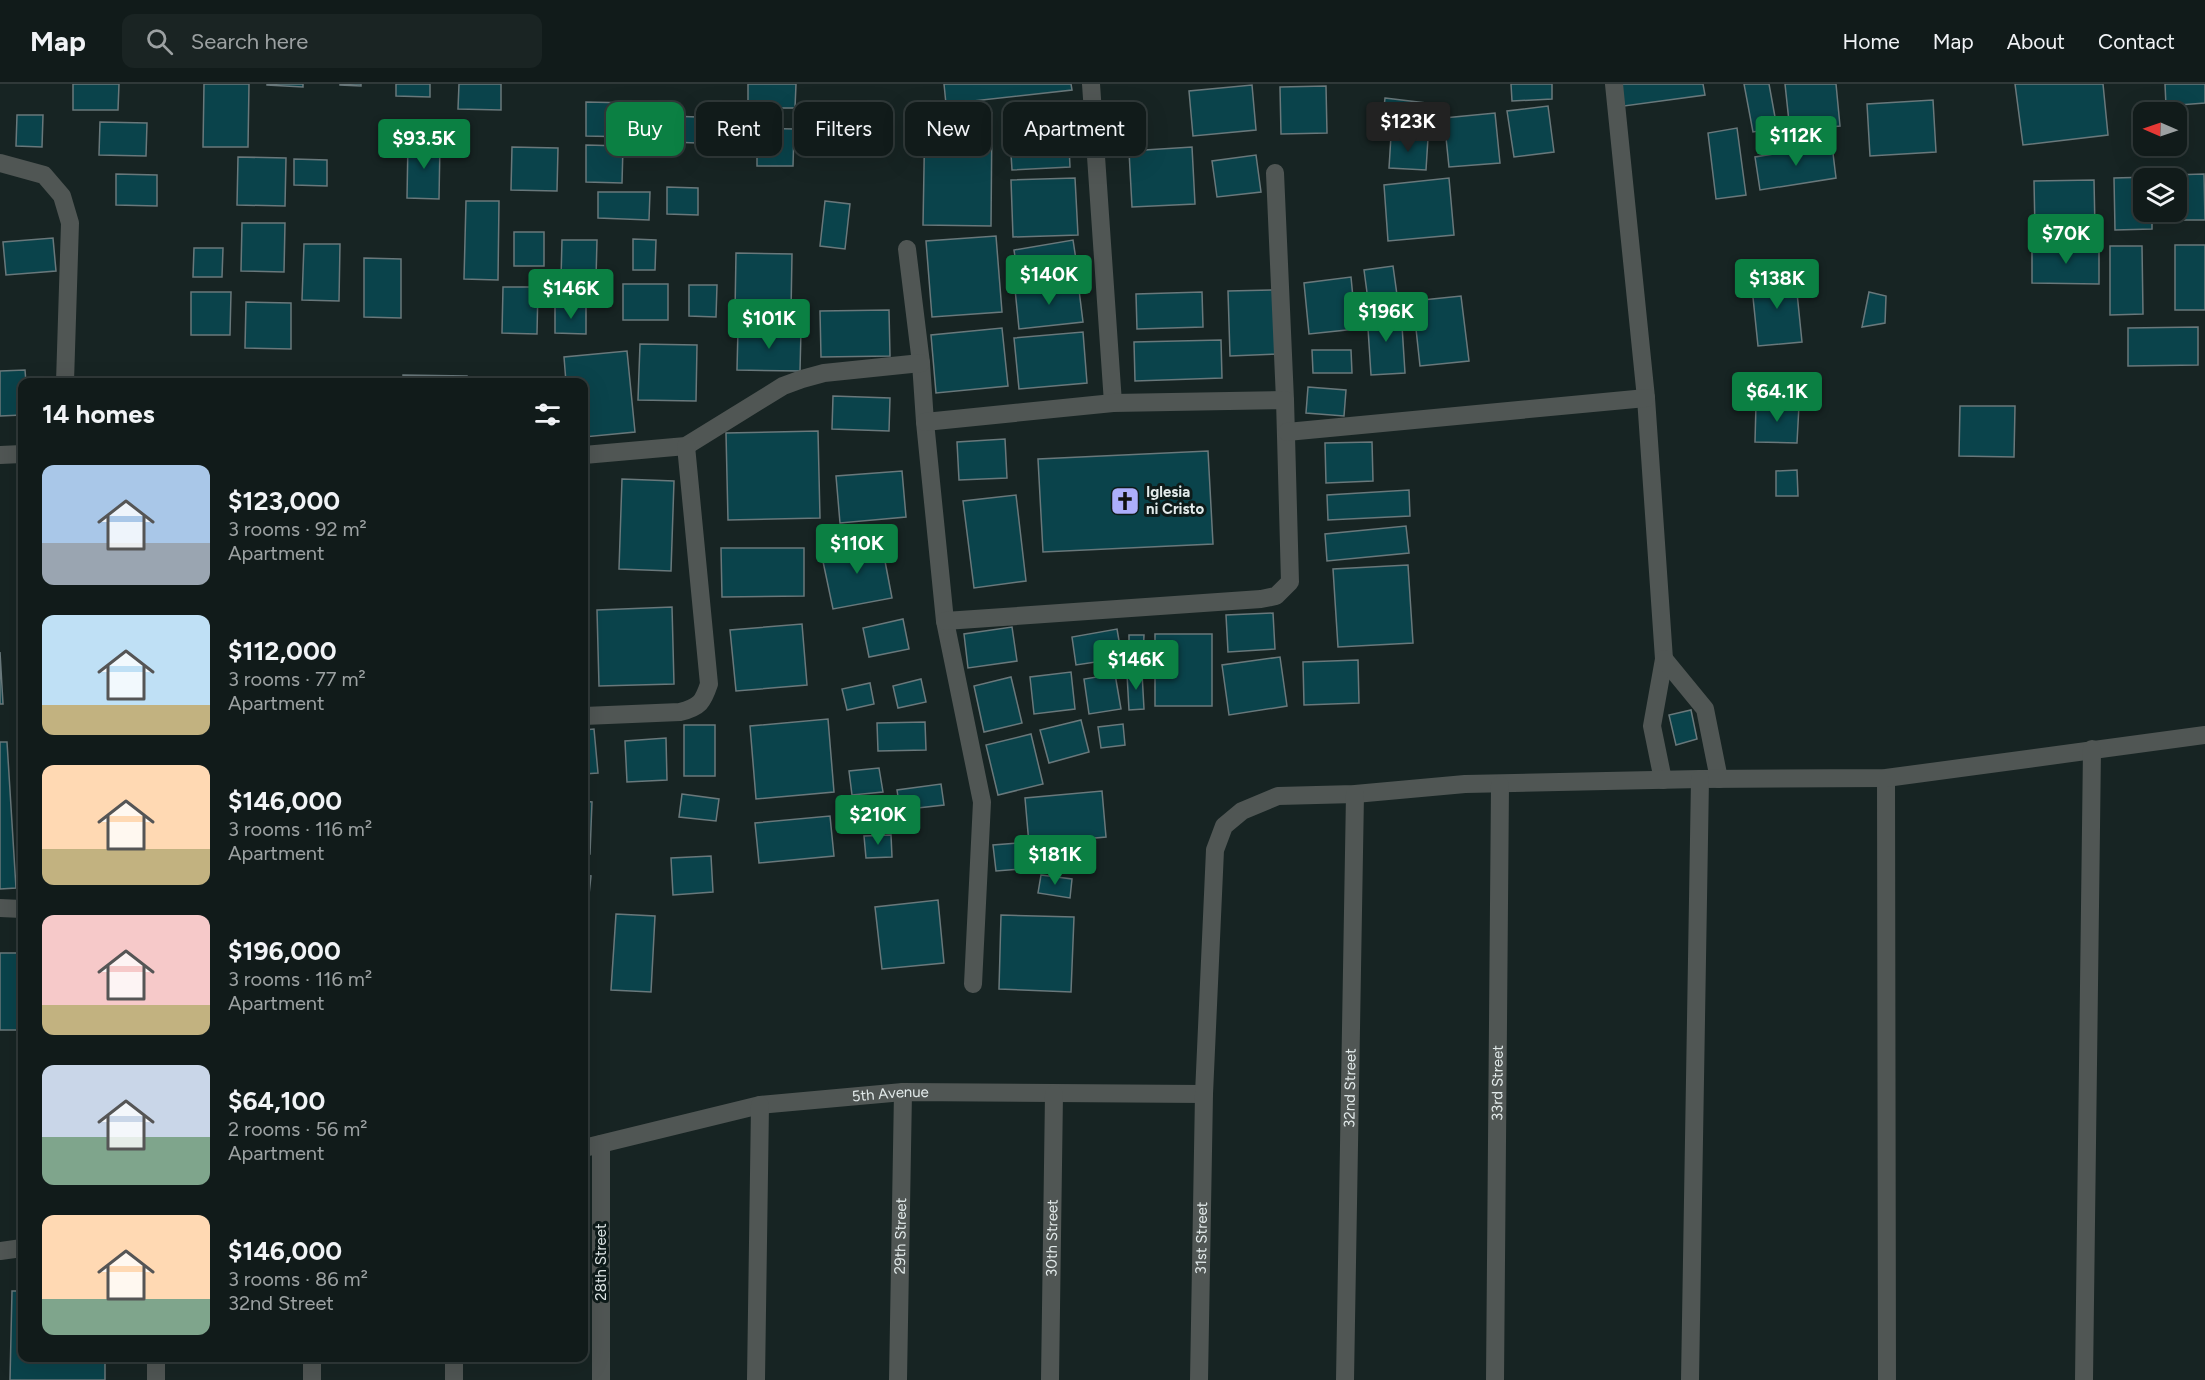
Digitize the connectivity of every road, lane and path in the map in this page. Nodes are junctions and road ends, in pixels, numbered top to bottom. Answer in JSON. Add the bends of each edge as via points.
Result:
{"nodes":[{"id":1,"x":1091,"y":84,"type":"edge"},
{"id":2,"x":1614,"y":84,"type":"edge"},
{"id":3,"x":0,"y":163,"type":"edge"},
{"id":4,"x":1275,"y":173,"type":"dead end"},
{"id":5,"x":907,"y":249,"type":"dead end"},
{"id":6,"x":921,"y":363,"type":"junction"},
{"id":7,"x":65,"y":378,"type":"edge"},
{"id":8,"x":1646,"y":398,"type":"junction"},
{"id":9,"x":1285,"y":400,"type":"junction"},
{"id":10,"x":1113,"y":403,"type":"junction"},
{"id":11,"x":925,"y":422,"type":"junction"},
{"id":12,"x":1287,"y":432,"type":"junction"},
{"id":13,"x":686,"y":446,"type":"junction"},
{"id":14,"x":18,"y":454,"type":"edge"},
{"id":15,"x":0,"y":455,"type":"edge"},
{"id":16,"x":588,"y":455,"type":"edge"},
{"id":17,"x":945,"y":621,"type":"junction"},
{"id":18,"x":1664,"y":659,"type":"junction"},
{"id":19,"x":588,"y":716,"type":"edge"},
{"id":20,"x":2205,"y":735,"type":"edge"},
{"id":21,"x":2092,"y":749,"type":"junction"},
{"id":22,"x":1887,"y":778,"type":"junction"},
{"id":23,"x":1700,"y":779,"type":"junction"},
{"id":24,"x":1719,"y":779,"type":"junction"},
{"id":25,"x":1663,"y":780,"type":"junction"},
{"id":26,"x":1500,"y":785,"type":"junction"},
{"id":27,"x":1355,"y":794,"type":"junction"},
{"id":28,"x":0,"y":908,"type":"edge"},
{"id":29,"x":18,"y":909,"type":"edge"},
{"id":30,"x":973,"y":984,"type":"dead end"},
{"id":31,"x":903,"y":1092,"type":"junction"},
{"id":32,"x":1054,"y":1094,"type":"junction"},
{"id":33,"x":1204,"y":1094,"type":"junction"},
{"id":34,"x":760,"y":1105,"type":"junction"},
{"id":35,"x":592,"y":1146,"type":"edge"},
{"id":36,"x":18,"y":1249,"type":"edge"},
{"id":37,"x":0,"y":1251,"type":"edge"},
{"id":38,"x":156,"y":1362,"type":"edge"},
{"id":39,"x":312,"y":1362,"type":"edge"},
{"id":40,"x":454,"y":1362,"type":"edge"},
{"id":41,"x":156,"y":1380,"type":"edge"},
{"id":42,"x":312,"y":1380,"type":"edge"},
{"id":43,"x":454,"y":1380,"type":"edge"},
{"id":44,"x":601,"y":1380,"type":"edge"},
{"id":45,"x":756,"y":1380,"type":"edge"},
{"id":46,"x":898,"y":1380,"type":"edge"},
{"id":47,"x":1050,"y":1380,"type":"edge"},
{"id":48,"x":1199,"y":1380,"type":"edge"},
{"id":49,"x":1345,"y":1380,"type":"edge"},
{"id":50,"x":1495,"y":1380,"type":"edge"},
{"id":51,"x":1690,"y":1380,"type":"edge"},
{"id":52,"x":1887,"y":1380,"type":"edge"},
{"id":53,"x":2084,"y":1380,"type":"edge"}],
"edges":[{"from":1,"to":10,"type":"street"},
{"from":2,"to":8,"type":"street"},
{"from":3,"to":7,"type":"street","via":[[44,175],[62,196],[70,223]]},
{"from":4,"to":9,"type":"street"},
{"from":5,"to":6,"type":"street"},
{"from":6,"to":11,"type":"street"},
{"from":6,"to":13,"type":"street","via":[[824,373],[802,379],[783,386]]},
{"from":8,"to":12,"type":"street"},
{"from":8,"to":18,"type":"street"},
{"from":9,"to":10,"type":"street"},
{"from":9,"to":12,"type":"street"},
{"from":10,"to":11,"type":"street"},
{"from":11,"to":17,"type":"street"},
{"from":12,"to":17,"type":"street","via":[[1290,582],[1276,596]]},
{"from":13,"to":16,"type":"street"},
{"from":13,"to":19,"type":"street","via":[[709,684],[704,700],[681,712]]},
{"from":14,"to":15,"type":"street"},
{"from":17,"to":30,"type":"street","via":[[982,802]]},
{"from":18,"to":24,"type":"street","via":[[1705,709]]},
{"from":18,"to":25,"type":"street","via":[[1652,726]]},
{"from":20,"to":21,"type":"street","name":"31st Street"},
{"from":21,"to":22,"type":"street","name":"31st Street"},
{"from":21,"to":53,"type":"street"},
{"from":22,"to":24,"type":"street","name":"31st Street"},
{"from":22,"to":52,"type":"street"},
{"from":23,"to":24,"type":"street","name":"31st Street"},
{"from":23,"to":25,"type":"street","name":"31st Street"},
{"from":23,"to":51,"type":"street"},
{"from":25,"to":26,"type":"street","name":"31st Street"},
{"from":26,"to":27,"type":"street","name":"31st Street","via":[[1465,784]]},
{"from":26,"to":50,"type":"street","name":"33rd Street"},
{"from":27,"to":33,"type":"street","name":"31st Street","via":[[1278,796],[1242,811],[1224,826],[1215,850]]},
{"from":27,"to":49,"type":"street","name":"32nd Street"},
{"from":28,"to":29,"type":"street"},
{"from":31,"to":32,"type":"street","name":"5th Avenue"},
{"from":31,"to":34,"type":"street","name":"5th Avenue"},
{"from":31,"to":46,"type":"street","name":"29th Street"},
{"from":32,"to":33,"type":"street","name":"5th Avenue"},
{"from":32,"to":47,"type":"street","name":"30th Street"},
{"from":33,"to":48,"type":"street","name":"31st Street"},
{"from":34,"to":35,"type":"street","name":"5th Avenue"},
{"from":34,"to":45,"type":"street"},
{"from":35,"to":44,"type":"street","name":"28th Street"},
{"from":36,"to":37,"type":"street"},
{"from":38,"to":41,"type":"street"},
{"from":39,"to":42,"type":"street"},
{"from":40,"to":43,"type":"street"}]}
